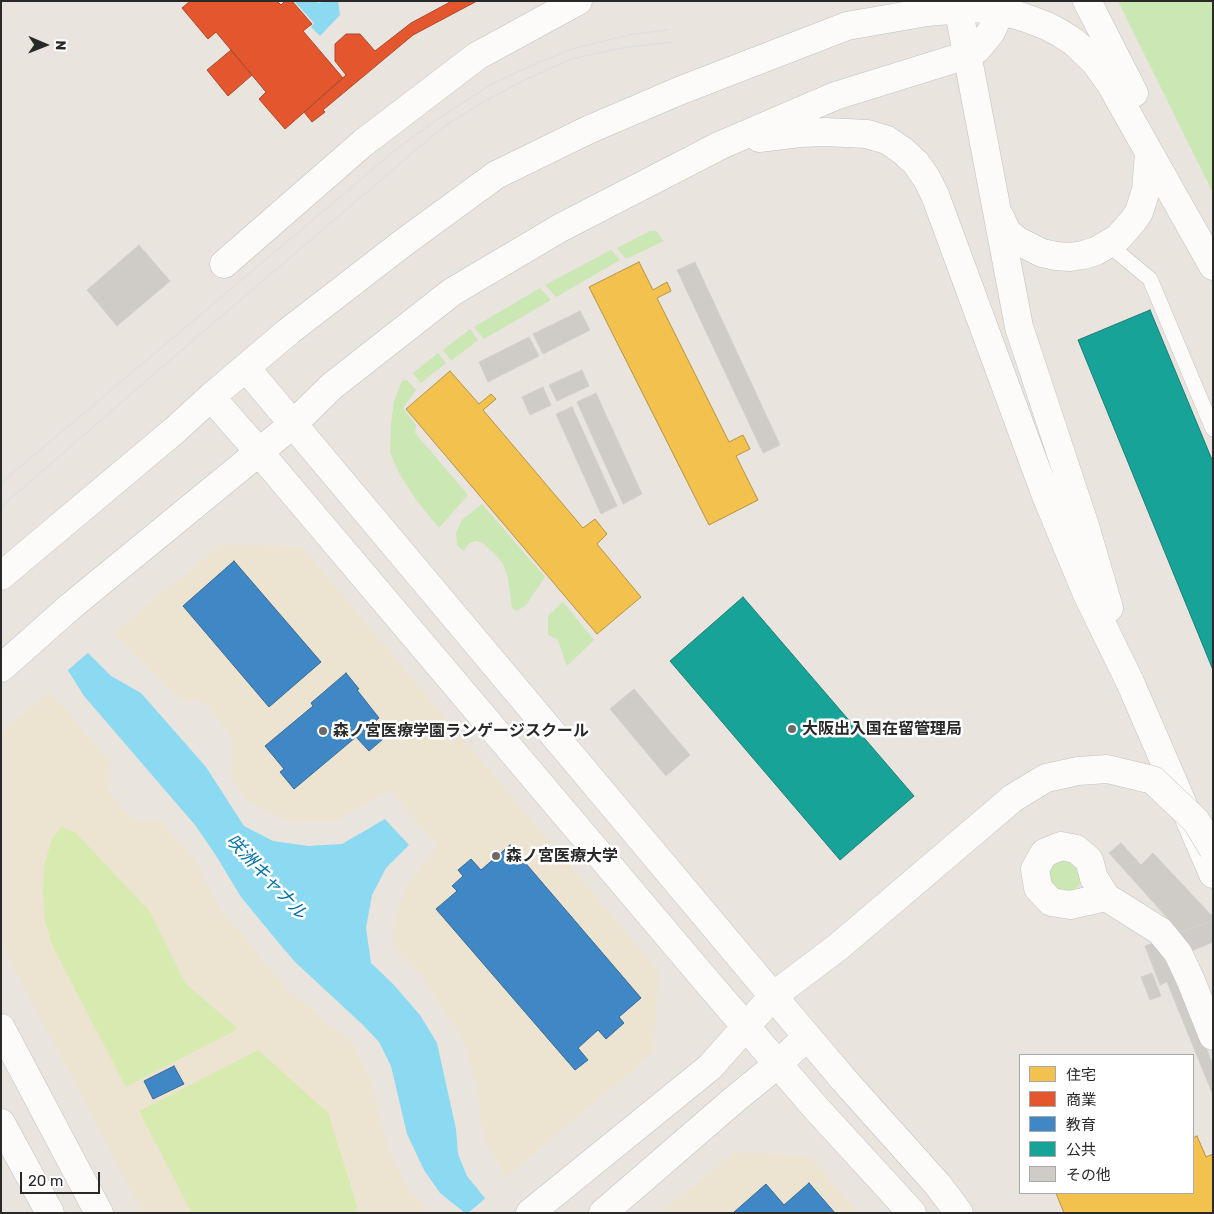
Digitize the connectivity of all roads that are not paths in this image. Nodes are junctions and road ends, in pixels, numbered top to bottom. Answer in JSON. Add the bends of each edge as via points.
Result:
{"nodes":[{"id":1,"x":578,"y":1,"type":"edge"},
{"id":2,"x":875,"y":1,"type":"edge"},
{"id":3,"x":1087,"y":1,"type":"edge"},
{"id":4,"x":957,"y":5,"type":"edge"},
{"id":5,"x":998,"y":6,"type":"edge"},
{"id":6,"x":846,"y":26,"type":"junction"},
{"id":7,"x":967,"y":55,"type":"junction"},
{"id":8,"x":721,"y":145,"type":"junction"},
{"id":9,"x":1149,"y":153,"type":"junction"},
{"id":10,"x":996,"y":209,"type":"junction"},
{"id":11,"x":1109,"y":245,"type":"junction"},
{"id":12,"x":224,"y":264,"type":"dead end"},
{"id":13,"x":1213,"y":264,"type":"edge"},
{"id":14,"x":246,"y":368,"type":"junction"},
{"id":15,"x":211,"y":397,"type":"junction"},
{"id":16,"x":292,"y":425,"type":"junction"},
{"id":17,"x":1213,"y":429,"type":"edge"},
{"id":18,"x":259,"y":452,"type":"junction"},
{"id":19,"x":1,"y":576,"type":"edge"},
{"id":20,"x":1,"y":668,"type":"edge"},
{"id":21,"x":1130,"y":682,"type":"junction"},
{"id":22,"x":1213,"y":849,"type":"edge"},
{"id":23,"x":1213,"y":874,"type":"edge"},
{"id":24,"x":1106,"y":898,"type":"dead end"},
{"id":25,"x":772,"y":996,"type":"junction"},
{"id":26,"x":745,"y":1026,"type":"junction"},
{"id":27,"x":1,"y":1028,"type":"edge"},
{"id":28,"x":808,"y":1036,"type":"junction"},
{"id":29,"x":1213,"y":1036,"type":"edge"},
{"id":30,"x":778,"y":1064,"type":"junction"},
{"id":31,"x":1,"y":1123,"type":"edge"},
{"id":32,"x":50,"y":1213,"type":"edge"},
{"id":33,"x":99,"y":1213,"type":"edge"},
{"id":34,"x":530,"y":1213,"type":"edge"},
{"id":35,"x":603,"y":1213,"type":"edge"},
{"id":36,"x":912,"y":1213,"type":"edge"},
{"id":37,"x":959,"y":1213,"type":"edge"}],
"edges":[{"from":1,"to":12,"type":"street","via":[[477,56],[362,143]]},
{"from":2,"to":6,"type":"street"},
{"from":3,"to":13,"type":"street","via":[[1161,144]]},
{"from":4,"to":5,"type":"street"},
{"from":4,"to":6,"type":"street"},
{"from":4,"to":7,"type":"street"},
{"from":5,"to":7,"type":"street","via":[[994,27],[985,41]]},
{"from":5,"to":9,"type":"street","via":[[1047,26],[1074,42],[1095,62]]},
{"from":6,"to":14,"type":"street","via":[[588,130],[496,175],[289,331]]},
{"from":7,"to":8,"type":"street","via":[[835,96]]},
{"from":7,"to":10,"type":"street"},
{"from":8,"to":16,"type":"street","via":[[560,228],[452,292],[332,386]]},
{"from":8,"to":21,"type":"street","via":[[800,133],[867,134],[887,140],[916,164],[935,195],[1044,493],[1087,594]]},
{"from":9,"to":11,"type":"street","via":[[1146,190],[1139,212]]},
{"from":9,"to":13,"type":"street"},
{"from":10,"to":11,"type":"street","via":[[1007,232],[1042,253],[1083,255]]},
{"from":10,"to":21,"type":"street","via":[[1019,327],[1085,526]]},
{"from":11,"to":17,"type":"lane","via":[[1150,280]]},
{"from":14,"to":15,"type":"street"},
{"from":14,"to":16,"type":"street"},
{"from":15,"to":18,"type":"street"},
{"from":15,"to":19,"type":"street"},
{"from":16,"to":18,"type":"street"},
{"from":16,"to":25,"type":"street"},
{"from":18,"to":20,"type":"street","via":[[71,606]]},
{"from":18,"to":26,"type":"street"},
{"from":21,"to":23,"type":"street"},
{"from":22,"to":25,"type":"street","bridge":true,"via":[[1196,821],[1153,780],[1107,769],[1046,778],[1012,798],[838,947]]},
{"from":24,"to":29,"type":"street","via":[[1160,931],[1178,953]]},
{"from":25,"to":26,"type":"street"},
{"from":25,"to":28,"type":"street"},
{"from":26,"to":30,"type":"street"},
{"from":26,"to":34,"type":"street","via":[[710,1067]]},
{"from":27,"to":33,"type":"street"},
{"from":28,"to":30,"type":"street"},
{"from":28,"to":37,"type":"street"},
{"from":30,"to":35,"type":"street"},
{"from":30,"to":36,"type":"street"},
{"from":31,"to":32,"type":"street"}]}
